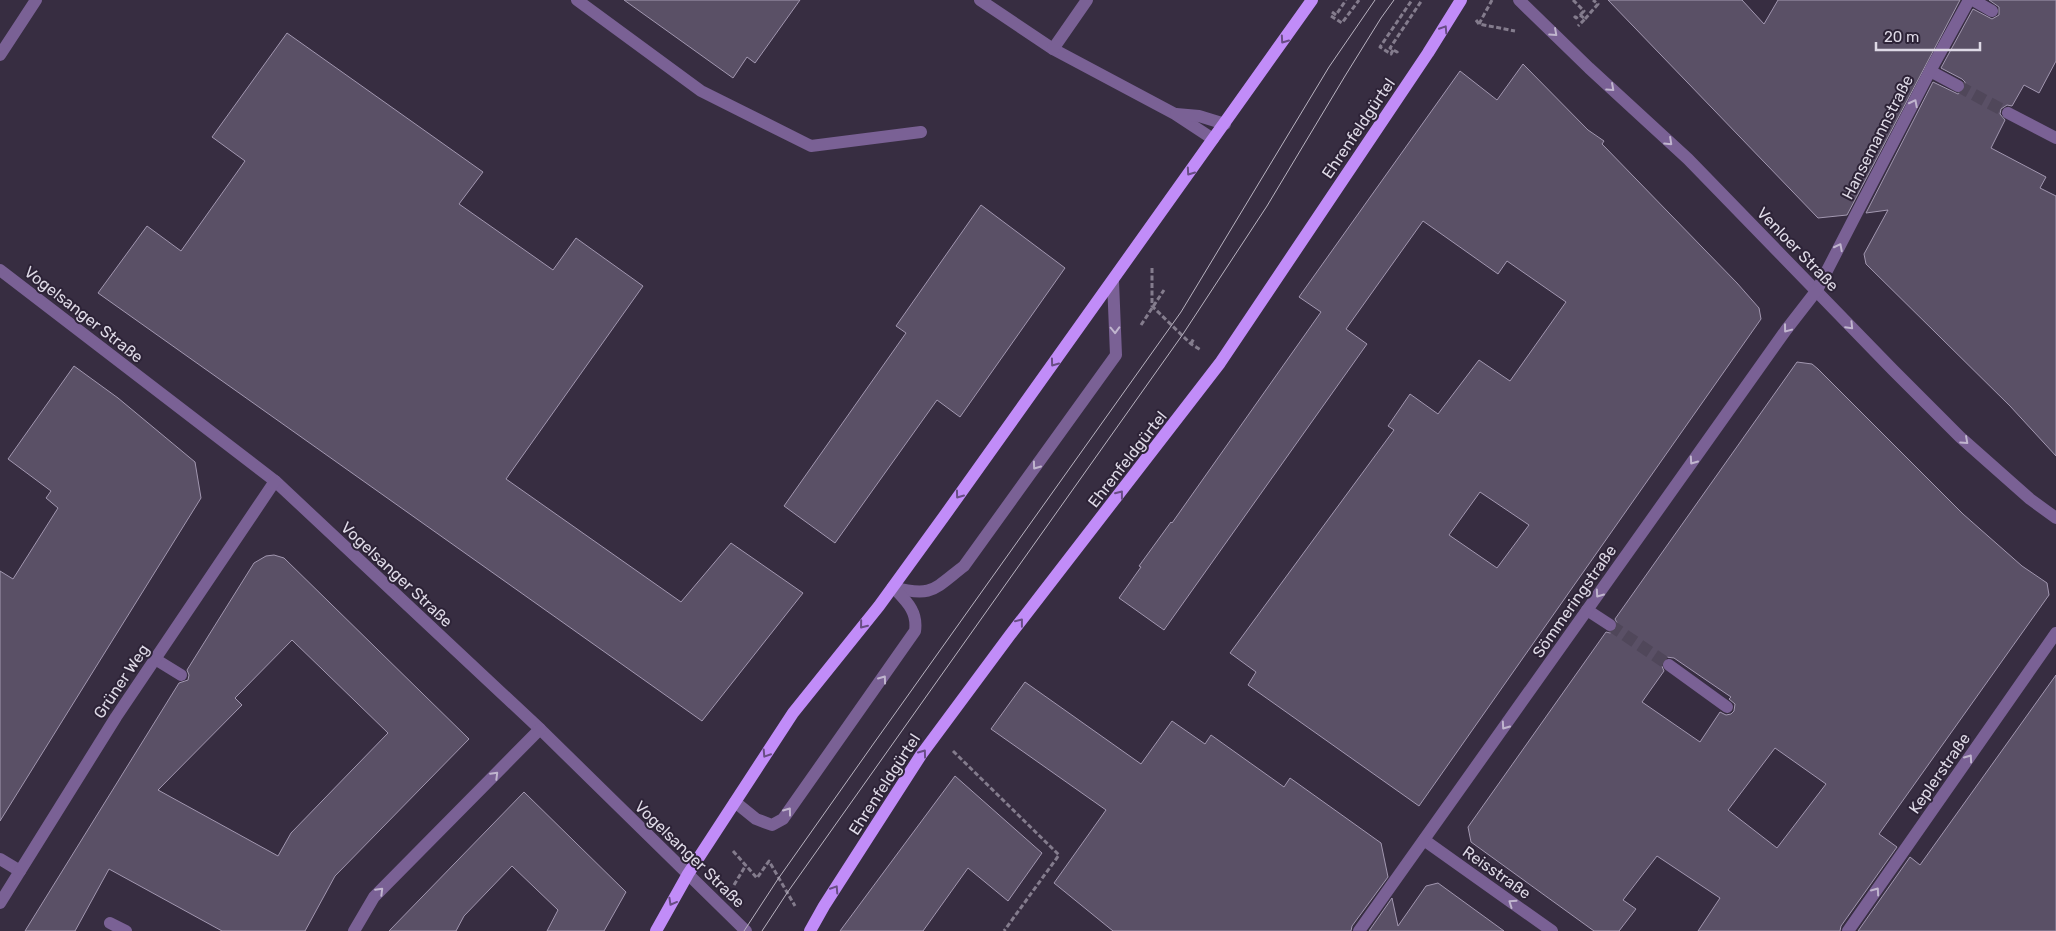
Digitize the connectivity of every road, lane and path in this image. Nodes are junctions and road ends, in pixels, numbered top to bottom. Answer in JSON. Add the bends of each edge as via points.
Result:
{"nodes":[{"id":1,"x":36,"y":0,"type":"edge"},
{"id":2,"x":577,"y":0,"type":"edge"},
{"id":3,"x":980,"y":0,"type":"edge"},
{"id":4,"x":1087,"y":0,"type":"edge"},
{"id":5,"x":1312,"y":0,"type":"edge"},
{"id":6,"x":1346,"y":0,"type":"edge"},
{"id":7,"x":1359,"y":0,"type":"edge"},
{"id":8,"x":1412,"y":0,"type":"edge"},
{"id":9,"x":1422,"y":0,"type":"edge"},
{"id":10,"x":1461,"y":0,"type":"edge"},
{"id":11,"x":1492,"y":0,"type":"edge"},
{"id":12,"x":1519,"y":0,"type":"edge"},
{"id":13,"x":1572,"y":0,"type":"edge"},
{"id":14,"x":1593,"y":0,"type":"edge"},
{"id":15,"x":1969,"y":0,"type":"edge"},
{"id":16,"x":1973,"y":0,"type":"edge"},
{"id":17,"x":1332,"y":11,"type":"dead end"},
{"id":18,"x":1338,"y":11,"type":"dead end"},
{"id":19,"x":1992,"y":11,"type":"dead end"},
{"id":20,"x":1580,"y":15,"type":"dead end"},
{"id":21,"x":1585,"y":19,"type":"dead end"},
{"id":22,"x":1479,"y":24,"type":"dead end"},
{"id":23,"x":1400,"y":48,"type":"dead end"},
{"id":24,"x":1053,"y":49,"type":"junction"},
{"id":25,"x":1394,"y":50,"type":"junction"},
{"id":26,"x":0,"y":55,"type":"edge"},
{"id":27,"x":1930,"y":71,"type":"junction"},
{"id":28,"x":1958,"y":86,"type":"tunnel mouth"},
{"id":29,"x":2008,"y":113,"type":"tunnel mouth"},
{"id":30,"x":1175,"y":114,"type":"junction"},
{"id":31,"x":1224,"y":124,"type":"junction"},
{"id":32,"x":920,"y":132,"type":"dead end"},
{"id":33,"x":2056,"y":138,"type":"edge"},
{"id":34,"x":1213,"y":139,"type":"junction"},
{"id":35,"x":1135,"y":249,"type":"junction"},
{"id":36,"x":0,"y":270,"type":"edge"},
{"id":37,"x":1113,"y":281,"type":"junction"},
{"id":38,"x":1164,"y":290,"type":"dead end"},
{"id":39,"x":1816,"y":290,"type":"junction"},
{"id":40,"x":1152,"y":306,"type":"junction"},
{"id":41,"x":1194,"y":338,"type":"dead end"},
{"id":42,"x":1191,"y":344,"type":"junction"},
{"id":43,"x":1220,"y":363,"type":"junction"},
{"id":44,"x":275,"y":481,"type":"junction"},
{"id":45,"x":2056,"y":518,"type":"edge"},
{"id":46,"x":893,"y":586,"type":"junction"},
{"id":47,"x":1587,"y":610,"type":"junction"},
{"id":48,"x":1610,"y":625,"type":"tunnel mouth"},
{"id":49,"x":2056,"y":633,"type":"edge"},
{"id":50,"x":154,"y":659,"type":"junction"},
{"id":51,"x":1669,"y":665,"type":"tunnel mouth"},
{"id":52,"x":182,"y":675,"type":"dead end"},
{"id":53,"x":1727,"y":707,"type":"dead end"},
{"id":54,"x":540,"y":730,"type":"junction"},
{"id":55,"x":936,"y":735,"type":"junction"},
{"id":56,"x":735,"y":802,"type":"junction"},
{"id":57,"x":715,"y":832,"type":"junction"},
{"id":58,"x":1424,"y":840,"type":"junction"},
{"id":59,"x":0,"y":859,"type":"edge"},
{"id":60,"x":20,"y":871,"type":"junction"},
{"id":61,"x":688,"y":874,"type":"junction"},
{"id":62,"x":800,"y":899,"type":"dead end"},
{"id":63,"x":0,"y":903,"type":"edge"},
{"id":64,"x":110,"y":922,"type":"dead end"},
{"id":65,"x":126,"y":931,"type":"edge"},
{"id":66,"x":354,"y":931,"type":"edge"},
{"id":67,"x":656,"y":931,"type":"edge"},
{"id":68,"x":746,"y":931,"type":"edge"},
{"id":69,"x":810,"y":931,"type":"edge"},
{"id":70,"x":1004,"y":931,"type":"edge"},
{"id":71,"x":1359,"y":931,"type":"edge"},
{"id":72,"x":1552,"y":931,"type":"edge"},
{"id":73,"x":1848,"y":931,"type":"edge"}],
"edges":[{"from":1,"to":26,"type":"street"},
{"from":2,"to":32,"type":"street","via":[[701,92],[811,146]]},
{"from":3,"to":24,"type":"street"},
{"from":4,"to":24,"type":"street"},
{"from":5,"to":31,"type":"main road","one_way":true},
{"from":6,"to":18,"type":"path"},
{"from":7,"to":17,"type":"path","via":[[1342,24],[1330,15]]},
{"from":8,"to":25,"type":"path","via":[[1380,46],[1391,54]]},
{"from":9,"to":25,"type":"path","via":[[1390,48]]},
{"from":43,"to":10,"type":"main road","name":"Ehrenfeldgürtel","one_way":true},
{"from":11,"to":22,"type":"path"},
{"from":12,"to":39,"type":"street","name":"Venloer Straße","one_way":true,"via":[[1688,160]]},
{"from":13,"to":20,"type":"path","via":[[1584,11]]},
{"from":14,"to":21,"type":"path","via":[[1598,4]]},
{"from":15,"to":27,"type":"street","name":"Hansemannstraße"},
{"from":16,"to":19,"type":"street"},
{"from":23,"to":25,"type":"path","via":[[1397,52]]},
{"from":24,"to":30,"type":"street"},
{"from":27,"to":28,"type":"street"},
{"from":39,"to":27,"type":"street","name":"Hansemannstraße","one_way":true},
{"from":29,"to":33,"type":"street"},
{"from":30,"to":31,"type":"street","via":[[1199,116]]},
{"from":30,"to":34,"type":"street"},
{"from":31,"to":34,"type":"main road"},
{"from":34,"to":35,"type":"main road","one_way":true},
{"from":35,"to":37,"type":"main road"},
{"from":35,"to":40,"type":"path","via":[[1152,268]]},
{"from":36,"to":44,"type":"street","name":"Vogelsanger Straße"},
{"from":37,"to":46,"type":"main road","one_way":true},
{"from":37,"to":46,"type":"street","one_way":true,"via":[[1116,355],[1099,379],[964,566],[932,591],[913,592]]},
{"from":38,"to":40,"type":"path"},
{"from":39,"to":45,"type":"street","name":"Venloer Straße","one_way":true,"via":[[1960,437]]},
{"from":39,"to":47,"type":"street","name":"Sömmeringstraße","one_way":true},
{"from":40,"to":42,"type":"path"},
{"from":41,"to":42,"type":"path"},
{"from":42,"to":43,"type":"path"},
{"from":55,"to":43,"type":"main road","name":"Ehrenfeldgürtel","one_way":true},
{"from":44,"to":50,"type":"street","name":"Grüner Weg"},
{"from":44,"to":54,"type":"street","name":"Vogelsanger Straße"},
{"from":46,"to":56,"type":"main road","one_way":true,"via":[[804,698]]},
{"from":56,"to":46,"type":"street","one_way":true,"via":[[756,819],[772,825],[783,819],[916,631],[913,609]]},
{"from":47,"to":48,"type":"street"},
{"from":47,"to":58,"type":"street","name":"Sömmeringstraße","one_way":true},
{"from":73,"to":49,"type":"street","name":"Keplerstraße","one_way":true},
{"from":50,"to":52,"type":"street"},
{"from":50,"to":60,"type":"street","name":"Grüner Weg"},
{"from":51,"to":53,"type":"street"},
{"from":54,"to":61,"type":"street","name":"Vogelsanger Straße"},
{"from":66,"to":54,"type":"street","one_way":true,"via":[[374,897]]},
{"from":69,"to":55,"type":"main road","name":"Ehrenfeldgürtel","one_way":true},
{"from":55,"to":70,"type":"path","via":[[1058,854]]},
{"from":56,"to":57,"type":"main road"},
{"from":57,"to":61,"type":"main road"},
{"from":57,"to":62,"type":"path","via":[[758,878],[770,861],[794,907]]},
{"from":58,"to":71,"type":"street","name":"Sömmeringstraße"},
{"from":72,"to":58,"type":"street","name":"Reisstraße","one_way":true},
{"from":59,"to":60,"type":"street"},
{"from":60,"to":63,"type":"street","name":"Grüner Weg"},
{"from":61,"to":67,"type":"main road","one_way":true},
{"from":61,"to":68,"type":"street","name":"Vogelsanger Straße"},
{"from":64,"to":65,"type":"street"}]}
